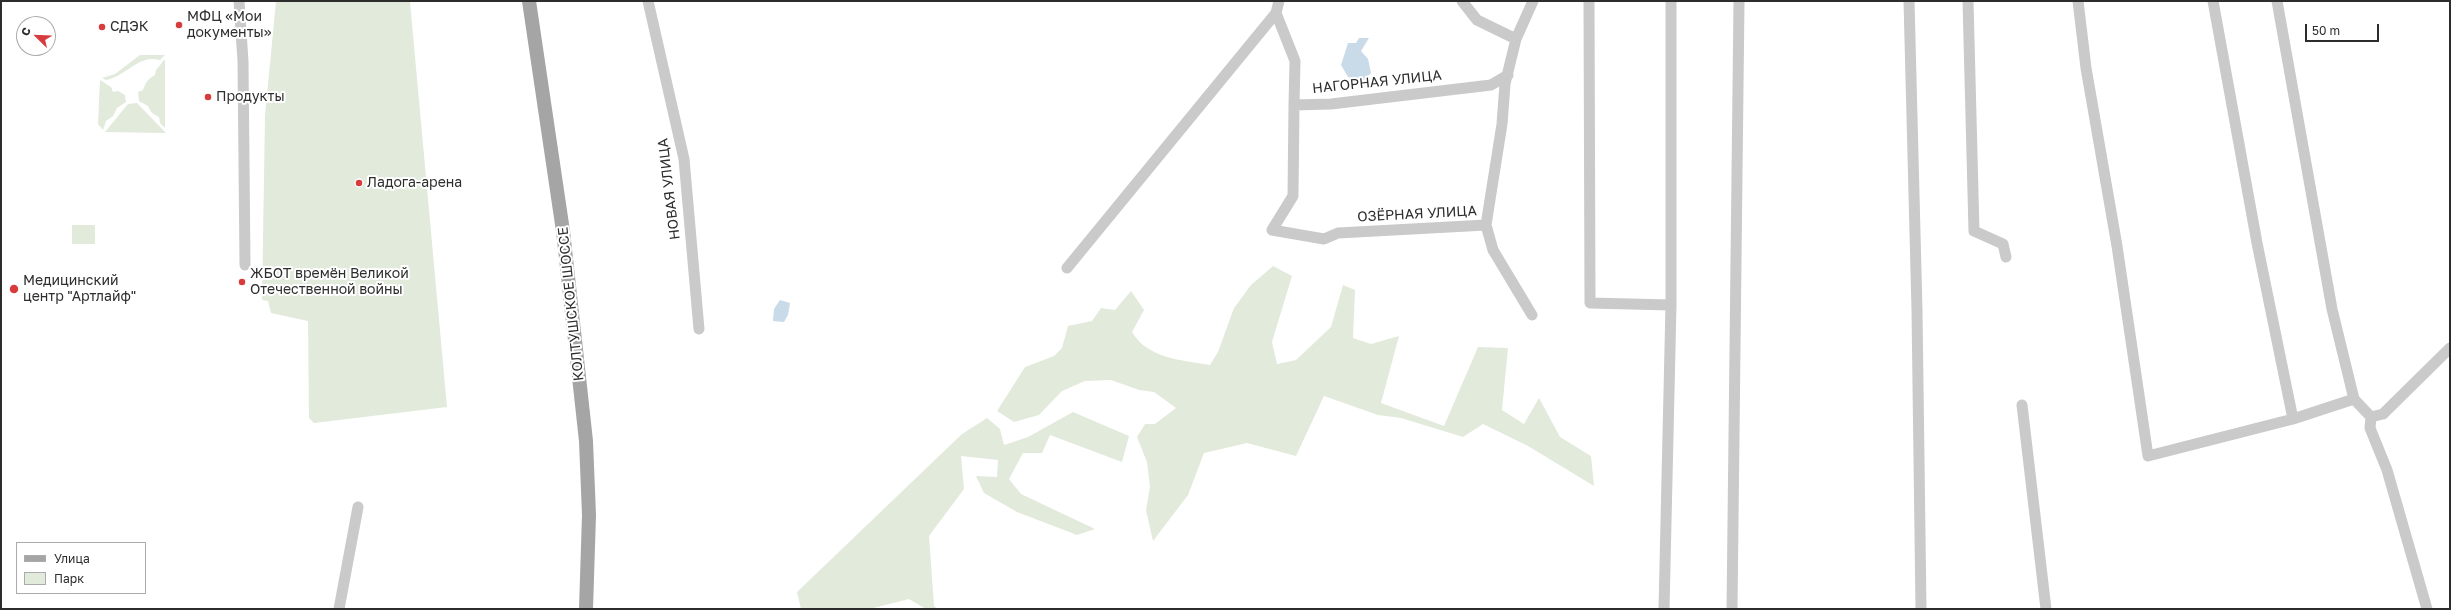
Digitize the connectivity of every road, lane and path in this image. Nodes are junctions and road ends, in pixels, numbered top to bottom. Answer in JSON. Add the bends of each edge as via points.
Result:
{"nodes":[{"id":1,"x":239,"y":1,"type":"edge"},
{"id":2,"x":529,"y":1,"type":"edge"},
{"id":3,"x":648,"y":1,"type":"edge"},
{"id":4,"x":1279,"y":1,"type":"edge"},
{"id":5,"x":1462,"y":1,"type":"edge"},
{"id":6,"x":1533,"y":1,"type":"edge"},
{"id":7,"x":1589,"y":1,"type":"edge"},
{"id":8,"x":1671,"y":1,"type":"edge"},
{"id":9,"x":1739,"y":1,"type":"edge"},
{"id":10,"x":1908,"y":1,"type":"edge"},
{"id":11,"x":1968,"y":1,"type":"edge"},
{"id":12,"x":2078,"y":1,"type":"edge"},
{"id":13,"x":2213,"y":1,"type":"edge"},
{"id":14,"x":2277,"y":1,"type":"edge"},
{"id":15,"x":1276,"y":13,"type":"junction"},
{"id":16,"x":1516,"y":39,"type":"junction"},
{"id":17,"x":1508,"y":75,"type":"junction"},
{"id":18,"x":1294,"y":104,"type":"junction"},
{"id":19,"x":1486,"y":225,"type":"junction"},
{"id":20,"x":2006,"y":257,"type":"dead end"},
{"id":21,"x":245,"y":265,"type":"dead end"},
{"id":22,"x":1067,"y":268,"type":"dead end"},
{"id":23,"x":1671,"y":305,"type":"junction"},
{"id":24,"x":1532,"y":315,"type":"dead end"},
{"id":25,"x":699,"y":329,"type":"dead end"},
{"id":26,"x":2450,"y":348,"type":"edge"},
{"id":27,"x":2354,"y":399,"type":"junction"},
{"id":28,"x":2022,"y":405,"type":"dead end"},
{"id":29,"x":2371,"y":417,"type":"junction"},
{"id":30,"x":2293,"y":419,"type":"junction"},
{"id":31,"x":358,"y":507,"type":"dead end"},
{"id":32,"x":339,"y":609,"type":"edge"},
{"id":33,"x":586,"y":609,"type":"edge"},
{"id":34,"x":1664,"y":609,"type":"edge"},
{"id":35,"x":1732,"y":609,"type":"edge"},
{"id":36,"x":1921,"y":609,"type":"edge"},
{"id":37,"x":2046,"y":609,"type":"edge"},
{"id":38,"x":2427,"y":609,"type":"edge"}],
"edges":[{"from":1,"to":21,"type":"street","via":[[243,61]]},
{"from":2,"to":33,"type":"main road","name":"КОЛТУШСКОЕ ШОССЕ","via":[[559,200],[586,441],[589,502]]},
{"from":3,"to":25,"type":"street","name":"НОВАЯ УЛИЦА","via":[[684,159]]},
{"from":4,"to":15,"type":"street"},
{"from":5,"to":16,"type":"street","via":[[1477,20]]},
{"from":6,"to":16,"type":"street","name":"ОЗЁРНАЯ УЛИЦА"},
{"from":7,"to":23,"type":"street","via":[[1590,303]]},
{"from":8,"to":23,"type":"street"},
{"from":9,"to":35,"type":"street"},
{"from":10,"to":36,"type":"street","via":[[1917,310]]},
{"from":11,"to":20,"type":"street","via":[[1974,231],[2003,244]]},
{"from":12,"to":30,"type":"street","via":[[2086,68],[2117,246],[2148,456]]},
{"from":13,"to":30,"type":"street","via":[[2257,243]]},
{"from":14,"to":27,"type":"street","via":[[2332,309]]},
{"from":15,"to":18,"type":"street","name":"НАГОРНАЯ УЛИЦА","via":[[1295,61]]},
{"from":15,"to":22,"type":"street"},
{"from":16,"to":17,"type":"street","name":"ОЗЁРНАЯ УЛИЦА"},
{"from":17,"to":18,"type":"street","name":"НАГОРНАЯ УЛИЦА","via":[[1491,85],[1332,104]]},
{"from":17,"to":19,"type":"street","name":"ОЗЁРНАЯ УЛИЦА"},
{"from":18,"to":19,"type":"street","name":"ОЗЁРНАЯ УЛИЦА","via":[[1293,196],[1272,230],[1324,239],[1338,233]]},
{"from":19,"to":24,"type":"street","via":[[1493,250]]},
{"from":23,"to":34,"type":"street"},
{"from":26,"to":29,"type":"street","via":[[2383,414]]},
{"from":27,"to":29,"type":"street"},
{"from":27,"to":30,"type":"street"},
{"from":28,"to":37,"type":"street"},
{"from":29,"to":38,"type":"street","via":[[2370,428],[2387,470]]},
{"from":31,"to":32,"type":"street"}]}
